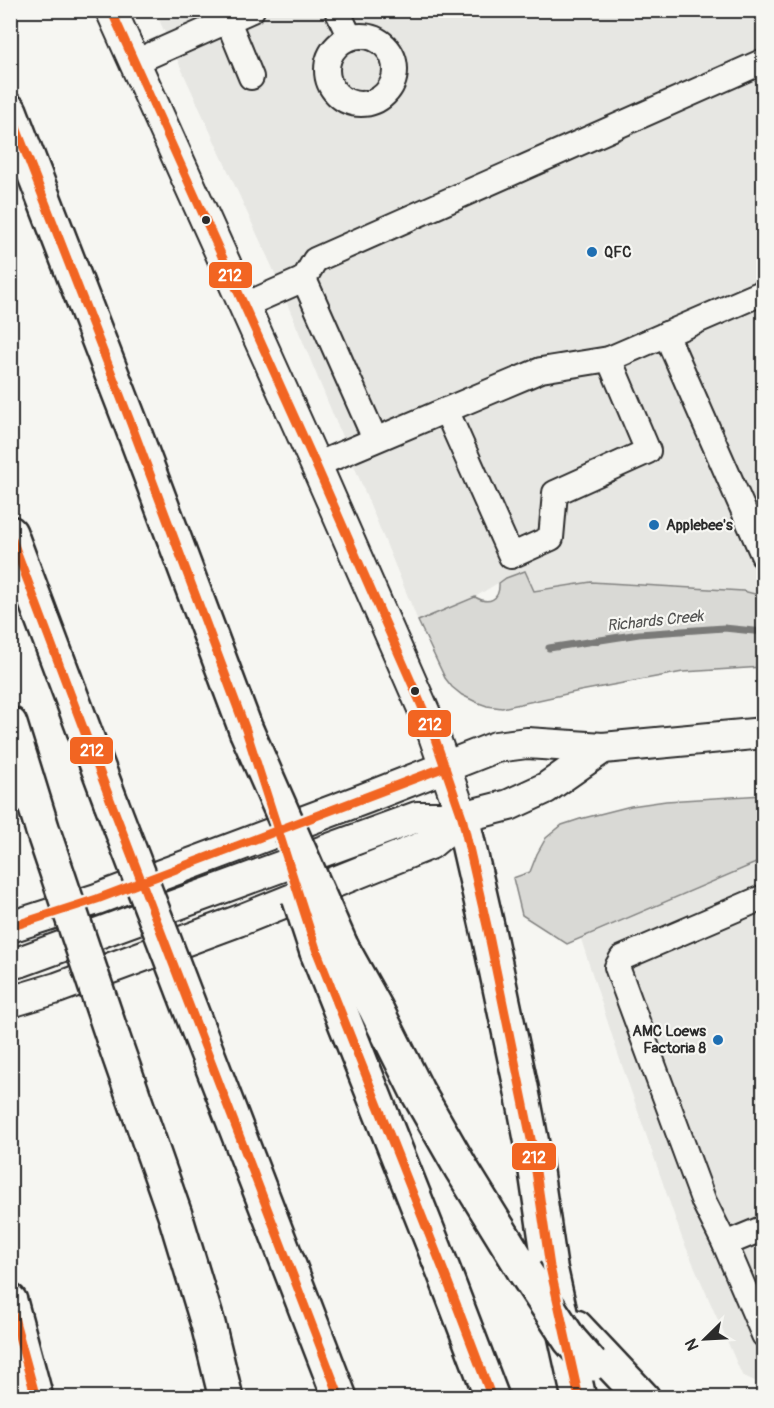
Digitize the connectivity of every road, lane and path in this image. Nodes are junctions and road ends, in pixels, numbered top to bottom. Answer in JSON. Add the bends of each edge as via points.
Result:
{"nodes":[{"id":1,"x":111,"y":10,"type":"edge"},
{"id":2,"x":252,"y":10,"type":"edge"},
{"id":3,"x":337,"y":10,"type":"edge"},
{"id":4,"x":227,"y":16,"type":"edge"},
{"id":5,"x":350,"y":38,"type":"dead end"},
{"id":6,"x":764,"y":61,"type":"edge"},
{"id":7,"x":135,"y":62,"type":"junction"},
{"id":8,"x":252,"y":76,"type":"dead end"},
{"id":9,"x":10,"y":111,"type":"edge"},
{"id":10,"x":304,"y":279,"type":"junction"},
{"id":11,"x":764,"y":292,"type":"edge"},
{"id":12,"x":243,"y":306,"type":"junction"},
{"id":13,"x":666,"y":334,"type":"junction"},
{"id":14,"x":609,"y":359,"type":"junction"},
{"id":15,"x":446,"y":410,"type":"junction"},
{"id":16,"x":375,"y":440,"type":"junction"},
{"id":17,"x":316,"y":465,"type":"junction"},
{"id":18,"x":10,"y":533,"type":"edge"},
{"id":19,"x":764,"y":557,"type":"edge"},
{"id":20,"x":10,"y":724,"type":"edge"},
{"id":21,"x":764,"y":734,"type":"edge"},
{"id":22,"x":603,"y":748,"type":"junction"},
{"id":23,"x":445,"y":767,"type":"junction"},
{"id":24,"x":462,"y":817,"type":"junction"},
{"id":25,"x":764,"y":897,"type":"edge"},
{"id":26,"x":10,"y":927,"type":"edge"},
{"id":27,"x":329,"y":949,"type":"junction"},
{"id":28,"x":10,"y":964,"type":"edge"},
{"id":29,"x":10,"y":1002,"type":"edge"},
{"id":30,"x":175,"y":1215,"type":"junction"},
{"id":31,"x":764,"y":1228,"type":"edge"},
{"id":32,"x":725,"y":1244,"type":"junction"},
{"id":33,"x":10,"y":1301,"type":"edge"},
{"id":34,"x":764,"y":1335,"type":"edge"},
{"id":35,"x":597,"y":1359,"type":"junction"},
{"id":36,"x":36,"y":1398,"type":"edge"},
{"id":37,"x":209,"y":1398,"type":"edge"},
{"id":38,"x":226,"y":1398,"type":"edge"},
{"id":39,"x":340,"y":1398,"type":"edge"},
{"id":40,"x":492,"y":1398,"type":"edge"},
{"id":41,"x":579,"y":1398,"type":"edge"},
{"id":42,"x":621,"y":1398,"type":"edge"},
{"id":43,"x":643,"y":1398,"type":"edge"}],
"edges":[{"from":1,"to":7,"type":"main road"},
{"from":2,"to":4,"type":"lane"},
{"from":3,"to":5,"type":"lane"},
{"from":4,"to":7,"type":"lane"},
{"from":4,"to":8,"type":"lane"},
{"from":6,"to":10,"type":"lane","via":[[315,260]]},
{"from":7,"to":12,"type":"main road"},
{"from":9,"to":27,"type":"highway","bridge":true},
{"from":10,"to":12,"type":"lane"},
{"from":10,"to":16,"type":"lane"},
{"from":11,"to":13,"type":"lane"},
{"from":12,"to":17,"type":"main road"},
{"from":13,"to":14,"type":"lane"},
{"from":13,"to":19,"type":"lane"},
{"from":14,"to":15,"type":"lane","via":[[541,370]]},
{"from":14,"to":15,"type":"lane","via":[[648,451],[555,493],[551,538],[511,556]]},
{"from":15,"to":16,"type":"lane"},
{"from":16,"to":17,"type":"lane"},
{"from":17,"to":23,"type":"main road"},
{"from":18,"to":39,"type":"highway","bridge":true},
{"from":20,"to":30,"type":"highway","bridge":true},
{"from":21,"to":22,"type":"main road"},
{"from":22,"to":23,"type":"main road","via":[[526,743],[496,747]]},
{"from":22,"to":24,"type":"main road","via":[[546,788],[509,805]]},
{"from":23,"to":24,"type":"main road"},
{"from":23,"to":26,"type":"main road"},
{"from":24,"to":28,"type":"main road","via":[[417,817]]},
{"from":24,"to":29,"type":"main road","via":[[430,844],[238,921]]},
{"from":24,"to":41,"type":"highway","via":[[521,1087],[550,1267]]},
{"from":25,"to":32,"type":"lane","via":[[622,958],[617,967],[704,1202]]},
{"from":27,"to":35,"type":"highway","bridge":true,"via":[[376,1009],[423,1101],[525,1272],[570,1340]]},
{"from":27,"to":40,"type":"highway"},
{"from":30,"to":37,"type":"highway"},
{"from":30,"to":38,"type":"highway"},
{"from":31,"to":32,"type":"lane"},
{"from":32,"to":34,"type":"lane"},
{"from":33,"to":36,"type":"highway"},
{"from":35,"to":42,"type":"highway"},
{"from":35,"to":43,"type":"highway"}]}
